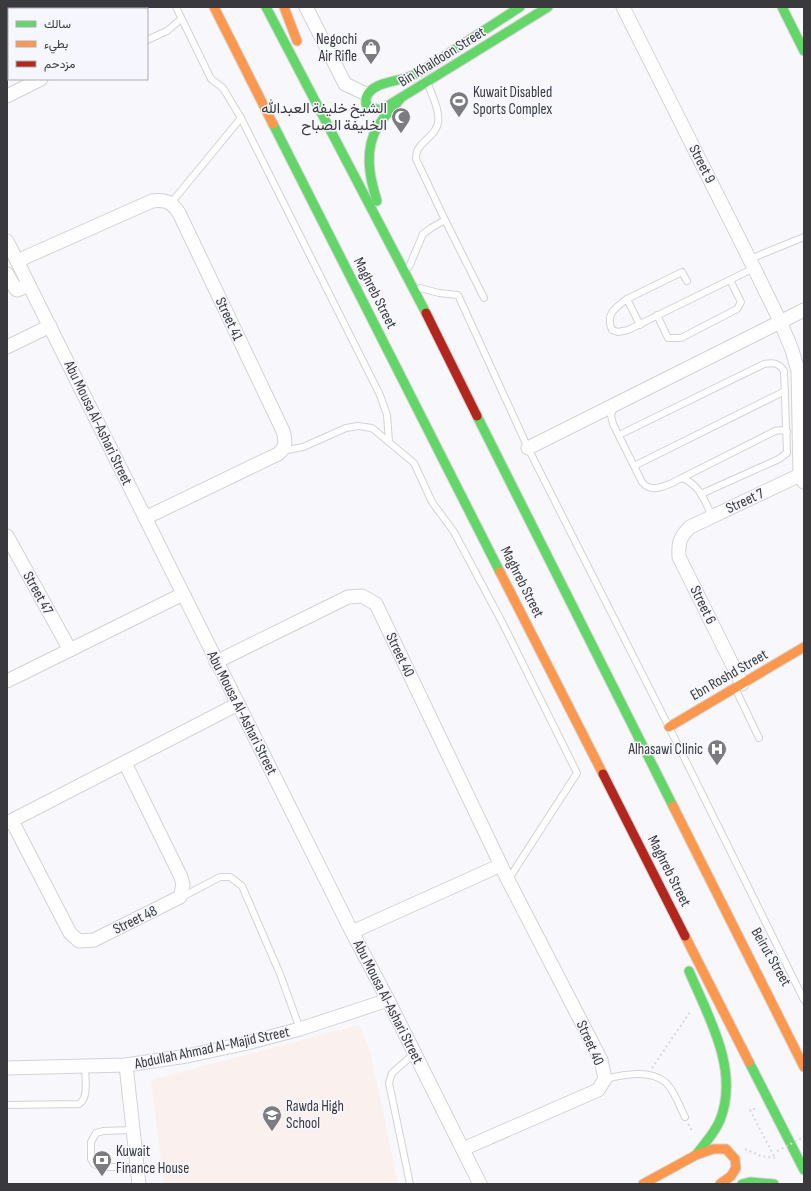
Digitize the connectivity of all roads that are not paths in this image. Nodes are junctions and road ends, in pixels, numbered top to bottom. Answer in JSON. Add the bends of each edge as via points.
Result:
{"nodes":[{"id":1,"x":176,"y":7,"type":"edge"},
{"id":2,"x":210,"y":7,"type":"edge"},
{"id":3,"x":214,"y":7,"type":"edge"},
{"id":4,"x":266,"y":7,"type":"edge"},
{"id":5,"x":284,"y":7,"type":"edge"},
{"id":6,"x":306,"y":7,"type":"edge"},
{"id":7,"x":520,"y":7,"type":"edge"},
{"id":8,"x":548,"y":7,"type":"edge"},
{"id":9,"x":623,"y":7,"type":"edge"},
{"id":10,"x":782,"y":7,"type":"edge"},
{"id":11,"x":505,"y":11,"type":"edge"},
{"id":12,"x":181,"y":19,"type":"junction"},
{"id":13,"x":227,"y":33,"type":"junction"},
{"id":14,"x":148,"y":40,"type":"edge"},
{"id":15,"x":804,"y":51,"type":"edge"},
{"id":16,"x":39,"y":80,"type":"edge"},
{"id":17,"x":427,"y":83,"type":"junction"},
{"id":18,"x":366,"y":94,"type":"junction"},
{"id":19,"x":7,"y":96,"type":"edge"},
{"id":20,"x":400,"y":99,"type":"junction"},
{"id":21,"x":321,"y":114,"type":"junction"},
{"id":22,"x":241,"y":118,"type":"junction"},
{"id":23,"x":171,"y":203,"type":"junction"},
{"id":24,"x":445,"y":220,"type":"junction"},
{"id":25,"x":804,"y":237,"type":"edge"},
{"id":26,"x":7,"y":241,"type":"edge"},
{"id":27,"x":17,"y":261,"type":"junction"},
{"id":28,"x":400,"y":264,"type":"junction"},
{"id":29,"x":752,"y":264,"type":"junction"},
{"id":30,"x":7,"y":274,"type":"edge"},
{"id":31,"x":406,"y":274,"type":"junction"},
{"id":32,"x":730,"y":280,"type":"junction"},
{"id":33,"x":687,"y":281,"type":"dead end"},
{"id":34,"x":29,"y":285,"type":"junction"},
{"id":35,"x":412,"y":286,"type":"junction"},
{"id":36,"x":484,"y":298,"type":"dead end"},
{"id":37,"x":627,"y":299,"type":"junction"},
{"id":38,"x":804,"y":310,"type":"edge"},
{"id":39,"x":657,"y":316,"type":"junction"},
{"id":40,"x":780,"y":321,"type":"junction"},
{"id":41,"x":640,"y":325,"type":"junction"},
{"id":42,"x":50,"y":326,"type":"junction"},
{"id":43,"x":7,"y":347,"type":"edge"},
{"id":44,"x":785,"y":391,"type":"junction"},
{"id":45,"x":615,"y":404,"type":"junction"},
{"id":46,"x":787,"y":432,"type":"junction"},
{"id":47,"x":619,"y":435,"type":"junction"},
{"id":48,"x":389,"y":442,"type":"junction"},
{"id":49,"x":528,"y":448,"type":"junction"},
{"id":50,"x":282,"y":451,"type":"junction"},
{"id":51,"x":634,"y":466,"type":"junction"},
{"id":52,"x":682,"y":478,"type":"junction"},
{"id":53,"x":802,"y":478,"type":"edge"},
{"id":54,"x":701,"y":494,"type":"junction"},
{"id":55,"x":712,"y":516,"type":"junction"},
{"id":56,"x":145,"y":518,"type":"junction"},
{"id":57,"x":690,"y":527,"type":"joint"},
{"id":58,"x":7,"y":536,"type":"edge"},
{"id":59,"x":183,"y":594,"type":"junction"},
{"id":60,"x":804,"y":647,"type":"edge"},
{"id":61,"x":70,"y":650,"type":"junction"},
{"id":62,"x":216,"y":662,"type":"junction"},
{"id":63,"x":7,"y":681,"type":"edge"},
{"id":64,"x":739,"y":686,"type":"junction"},
{"id":65,"x":238,"y":704,"type":"junction"},
{"id":66,"x":669,"y":727,"type":"junction"},
{"id":67,"x":759,"y":738,"type":"dead end"},
{"id":68,"x":125,"y":763,"type":"junction"},
{"id":69,"x":10,"y":822,"type":"edge"},
{"id":70,"x":632,"y":829,"type":"junction"},
{"id":71,"x":501,"y":865,"type":"junction"},
{"id":72,"x":508,"y":880,"type":"junction"},
{"id":73,"x":713,"y":884,"type":"junction"},
{"id":74,"x":180,"y":897,"type":"junction"},
{"id":75,"x":352,"y":932,"type":"junction"},
{"id":76,"x":674,"y":934,"type":"dead end"},
{"id":77,"x":686,"y":964,"type":"dead end"},
{"id":78,"x":388,"y":1000,"type":"junction"},
{"id":79,"x":804,"y":1000,"type":"edge"},
{"id":80,"x":792,"y":1023,"type":"dead end"},
{"id":81,"x":300,"y":1029,"type":"junction"},
{"id":82,"x":415,"y":1053,"type":"junction"},
{"id":83,"x":126,"y":1066,"type":"junction"},
{"id":84,"x":85,"y":1067,"type":"junction"},
{"id":85,"x":804,"y":1067,"type":"edge"},
{"id":86,"x":7,"y":1068,"type":"edge"},
{"id":87,"x":605,"y":1079,"type":"junction"},
{"id":88,"x":7,"y":1105,"type":"edge"},
{"id":89,"x":685,"y":1117,"type":"road end"},
{"id":90,"x":133,"y":1130,"type":"junction"},
{"id":91,"x":463,"y":1149,"type":"junction"},
{"id":92,"x":696,"y":1155,"type":"junction"},
{"id":93,"x":137,"y":1167,"type":"junction"},
{"id":94,"x":804,"y":1170,"type":"edge"},
{"id":95,"x":139,"y":1184,"type":"edge"},
{"id":96,"x":410,"y":1184,"type":"edge"},
{"id":97,"x":480,"y":1184,"type":"edge"},
{"id":98,"x":643,"y":1184,"type":"edge"},
{"id":99,"x":720,"y":1184,"type":"edge"},
{"id":100,"x":742,"y":1184,"type":"edge"},
{"id":101,"x":774,"y":1184,"type":"edge"}],
"edges":[{"from":1,"to":12,"type":"lane"},
{"from":2,"to":13,"type":"main road"},
{"from":3,"to":13,"type":"main road","name":"Maghreb Street"},
{"from":4,"to":21,"type":"main road"},
{"from":5,"to":21,"type":"main road"},
{"from":6,"to":18,"type":"street","via":[[345,84]]},
{"from":7,"to":11,"type":"main road","name":"Bin Khaldoon Street"},
{"from":8,"to":17,"type":"main road","name":"Bin Khaldoon Street"},
{"from":9,"to":29,"type":"street","name":"Street 9"},
{"from":10,"to":15,"type":"main road"},
{"from":11,"to":18,"type":"main road","name":"Bin Khaldoon Street","via":[[441,59],[411,76],[383,84]]},
{"from":12,"to":14,"type":"lane","via":[[167,31]]},
{"from":12,"to":22,"type":"lane","via":[[211,79],[223,88]]},
{"from":13,"to":70,"type":"main road","name":"Maghreb Street"},
{"from":16,"to":19,"type":"street"},
{"from":17,"to":20,"type":"main road","name":"Bin Khaldoon Street"},
{"from":17,"to":24,"type":"lane","via":[[438,112],[438,124],[434,132],[417,149],[416,159]]},
{"from":18,"to":20,"type":"main road","name":"Bin Khaldoon Street","via":[[366,104],[376,110],[381,110]]},
{"from":20,"to":28,"type":"main road","via":[[378,127],[368,151],[375,196]]},
{"from":21,"to":28,"type":"main road"},
{"from":22,"to":23,"type":"lane"},
{"from":22,"to":48,"type":"lane","via":[[380,395],[387,415]]},
{"from":23,"to":27,"type":"street","via":[[152,201]]},
{"from":23,"to":50,"type":"street","name":"Street 41","via":[[179,213],[283,431],[285,444]]},
{"from":24,"to":31,"type":"lane","via":[[423,234]]},
{"from":24,"to":36,"type":"lane"},
{"from":25,"to":29,"type":"lane"},
{"from":26,"to":27,"type":"street","name":"Abu Mousa Al-Ashari Street"},
{"from":27,"to":34,"type":"street","name":"Abu Mousa Al-Ashari Street"},
{"from":28,"to":31,"type":"main road"},
{"from":29,"to":32,"type":"lane"},
{"from":29,"to":40,"type":"street","name":"Street 9"},
{"from":30,"to":34,"type":"street","via":[[17,290]]},
{"from":31,"to":35,"type":"main road"},
{"from":32,"to":39,"type":"lane"},
{"from":32,"to":39,"type":"lane","via":[[741,302],[737,309],[681,338],[668,338]]},
{"from":33,"to":37,"type":"lane","via":[[682,272]]},
{"from":34,"to":42,"type":"street","name":"Abu Mousa Al-Ashari Street"},
{"from":35,"to":49,"type":"lane","via":[[458,295]]},
{"from":35,"to":73,"type":"main road"},
{"from":37,"to":41,"type":"lane"},
{"from":37,"to":41,"type":"lane","via":[[610,315],[609,324],[612,330],[618,332]]},
{"from":38,"to":40,"type":"street"},
{"from":39,"to":41,"type":"lane"},
{"from":40,"to":45,"type":"street"},
{"from":40,"to":53,"type":"street","name":"Street 9","via":[[798,371]]},
{"from":42,"to":43,"type":"street"},
{"from":42,"to":56,"type":"street","name":"Abu Mousa Al-Ashari Street"},
{"from":44,"to":46,"type":"lane"},
{"from":44,"to":47,"type":"lane","via":[[784,371],[782,367],[771,362]]},
{"from":44,"to":51,"type":"lane"},
{"from":45,"to":47,"type":"lane","via":[[611,415]]},
{"from":45,"to":49,"type":"street"},
{"from":46,"to":52,"type":"lane","via":[[776,431]]},
{"from":46,"to":54,"type":"lane","via":[[788,449],[784,456]]},
{"from":47,"to":51,"type":"lane"},
{"from":48,"to":50,"type":"lane","via":[[372,428],[358,426],[346,428],[303,447]]},
{"from":48,"to":72,"type":"lane","via":[[414,463],[432,502],[454,532],[577,774]]},
{"from":49,"to":66,"type":"lane"},
{"from":50,"to":56,"type":"street"},
{"from":51,"to":52,"type":"lane","via":[[642,482],[650,488],[662,487]]},
{"from":52,"to":54,"type":"lane","via":[[696,486]]},
{"from":53,"to":55,"type":"street","name":"Street 7"},
{"from":54,"to":55,"type":"lane"},
{"from":55,"to":57,"type":"street","name":"Street 7"},
{"from":56,"to":59,"type":"street","name":"Abu Mousa Al-Ashari Street"},
{"from":57,"to":64,"type":"street","name":"Street 6","via":[[682,535],[678,547],[679,557]]},
{"from":58,"to":61,"type":"street","name":"Street 47"},
{"from":59,"to":61,"type":"street"},
{"from":59,"to":62,"type":"street","name":"Abu Mousa Al-Ashari Street"},
{"from":60,"to":64,"type":"main road","name":"Ebn Roshd Street"},
{"from":61,"to":63,"type":"street"},
{"from":62,"to":65,"type":"street","name":"Abu Mousa Al-Ashari Street"},
{"from":62,"to":71,"type":"street","name":"Street 40","via":[[348,597],[362,596],[376,604]]},
{"from":64,"to":66,"type":"main road","name":"Ebn Roshd Street"},
{"from":64,"to":67,"type":"lane"},
{"from":65,"to":68,"type":"street","name":"Street 48"},
{"from":65,"to":75,"type":"street","name":"Abu Mousa Al-Ashari Street"},
{"from":66,"to":79,"type":"lane"},
{"from":68,"to":69,"type":"street","name":"Street 48"},
{"from":68,"to":74,"type":"street","via":[[181,877],[183,885]]},
{"from":69,"to":74,"type":"street","name":"Street 48","via":[[70,933],[79,941],[94,940]]},
{"from":70,"to":76,"type":"main road"},
{"from":70,"to":94,"type":"main road","name":"Maghreb Street"},
{"from":71,"to":72,"type":"street","name":"Street 40"},
{"from":71,"to":75,"type":"street"},
{"from":72,"to":87,"type":"street","name":"Street 40","via":[[600,1060]]},
{"from":73,"to":80,"type":"main road","name":"Beirut Street"},
{"from":73,"to":85,"type":"main road"},
{"from":74,"to":81,"type":"lane","via":[[220,877],[230,877],[242,886],[280,974]]},
{"from":75,"to":78,"type":"street","name":"Abu Mousa Al-Ashari Street"},
{"from":77,"to":92,"type":"main road","via":[[722,1052],[726,1071],[726,1099],[720,1121]]},
{"from":78,"to":81,"type":"street","name":"Abdullah Ahmad Al-Majid Street"},
{"from":78,"to":82,"type":"street","name":"Abu Mousa Al-Ashari Street"},
{"from":81,"to":83,"type":"street","name":"Abdullah Ahmad Al-Majid Street","via":[[220,1049]]},
{"from":82,"to":91,"type":"street","name":"Abu Mousa Al-Ashari Street"},
{"from":82,"to":96,"type":"lane","via":[[392,1073],[389,1083]]},
{"from":83,"to":84,"type":"street","name":"Abdullah Ahmad Al-Majid Street"},
{"from":83,"to":90,"type":"street"},
{"from":84,"to":86,"type":"street","name":"Abdullah Ahmad Al-Majid Street"},
{"from":84,"to":88,"type":"lane","via":[[85,1096],[79,1104]]},
{"from":87,"to":89,"type":"lane","via":[[625,1075],[647,1075],[666,1082]]},
{"from":87,"to":91,"type":"street","name":"Street 40","via":[[598,1090]]},
{"from":90,"to":93,"type":"street"},
{"from":90,"to":93,"type":"lane","via":[[96,1133],[91,1142],[91,1159],[100,1167]]},
{"from":91,"to":97,"type":"street","name":"Abu Mousa Al-Ashari Street"},
{"from":92,"to":98,"type":"main road"},
{"from":92,"to":99,"type":"main road","via":[[713,1149],[726,1149],[734,1156],[737,1163],[736,1171]]},
{"from":93,"to":95,"type":"street"},
{"from":100,"to":101,"type":"main road"}]}
